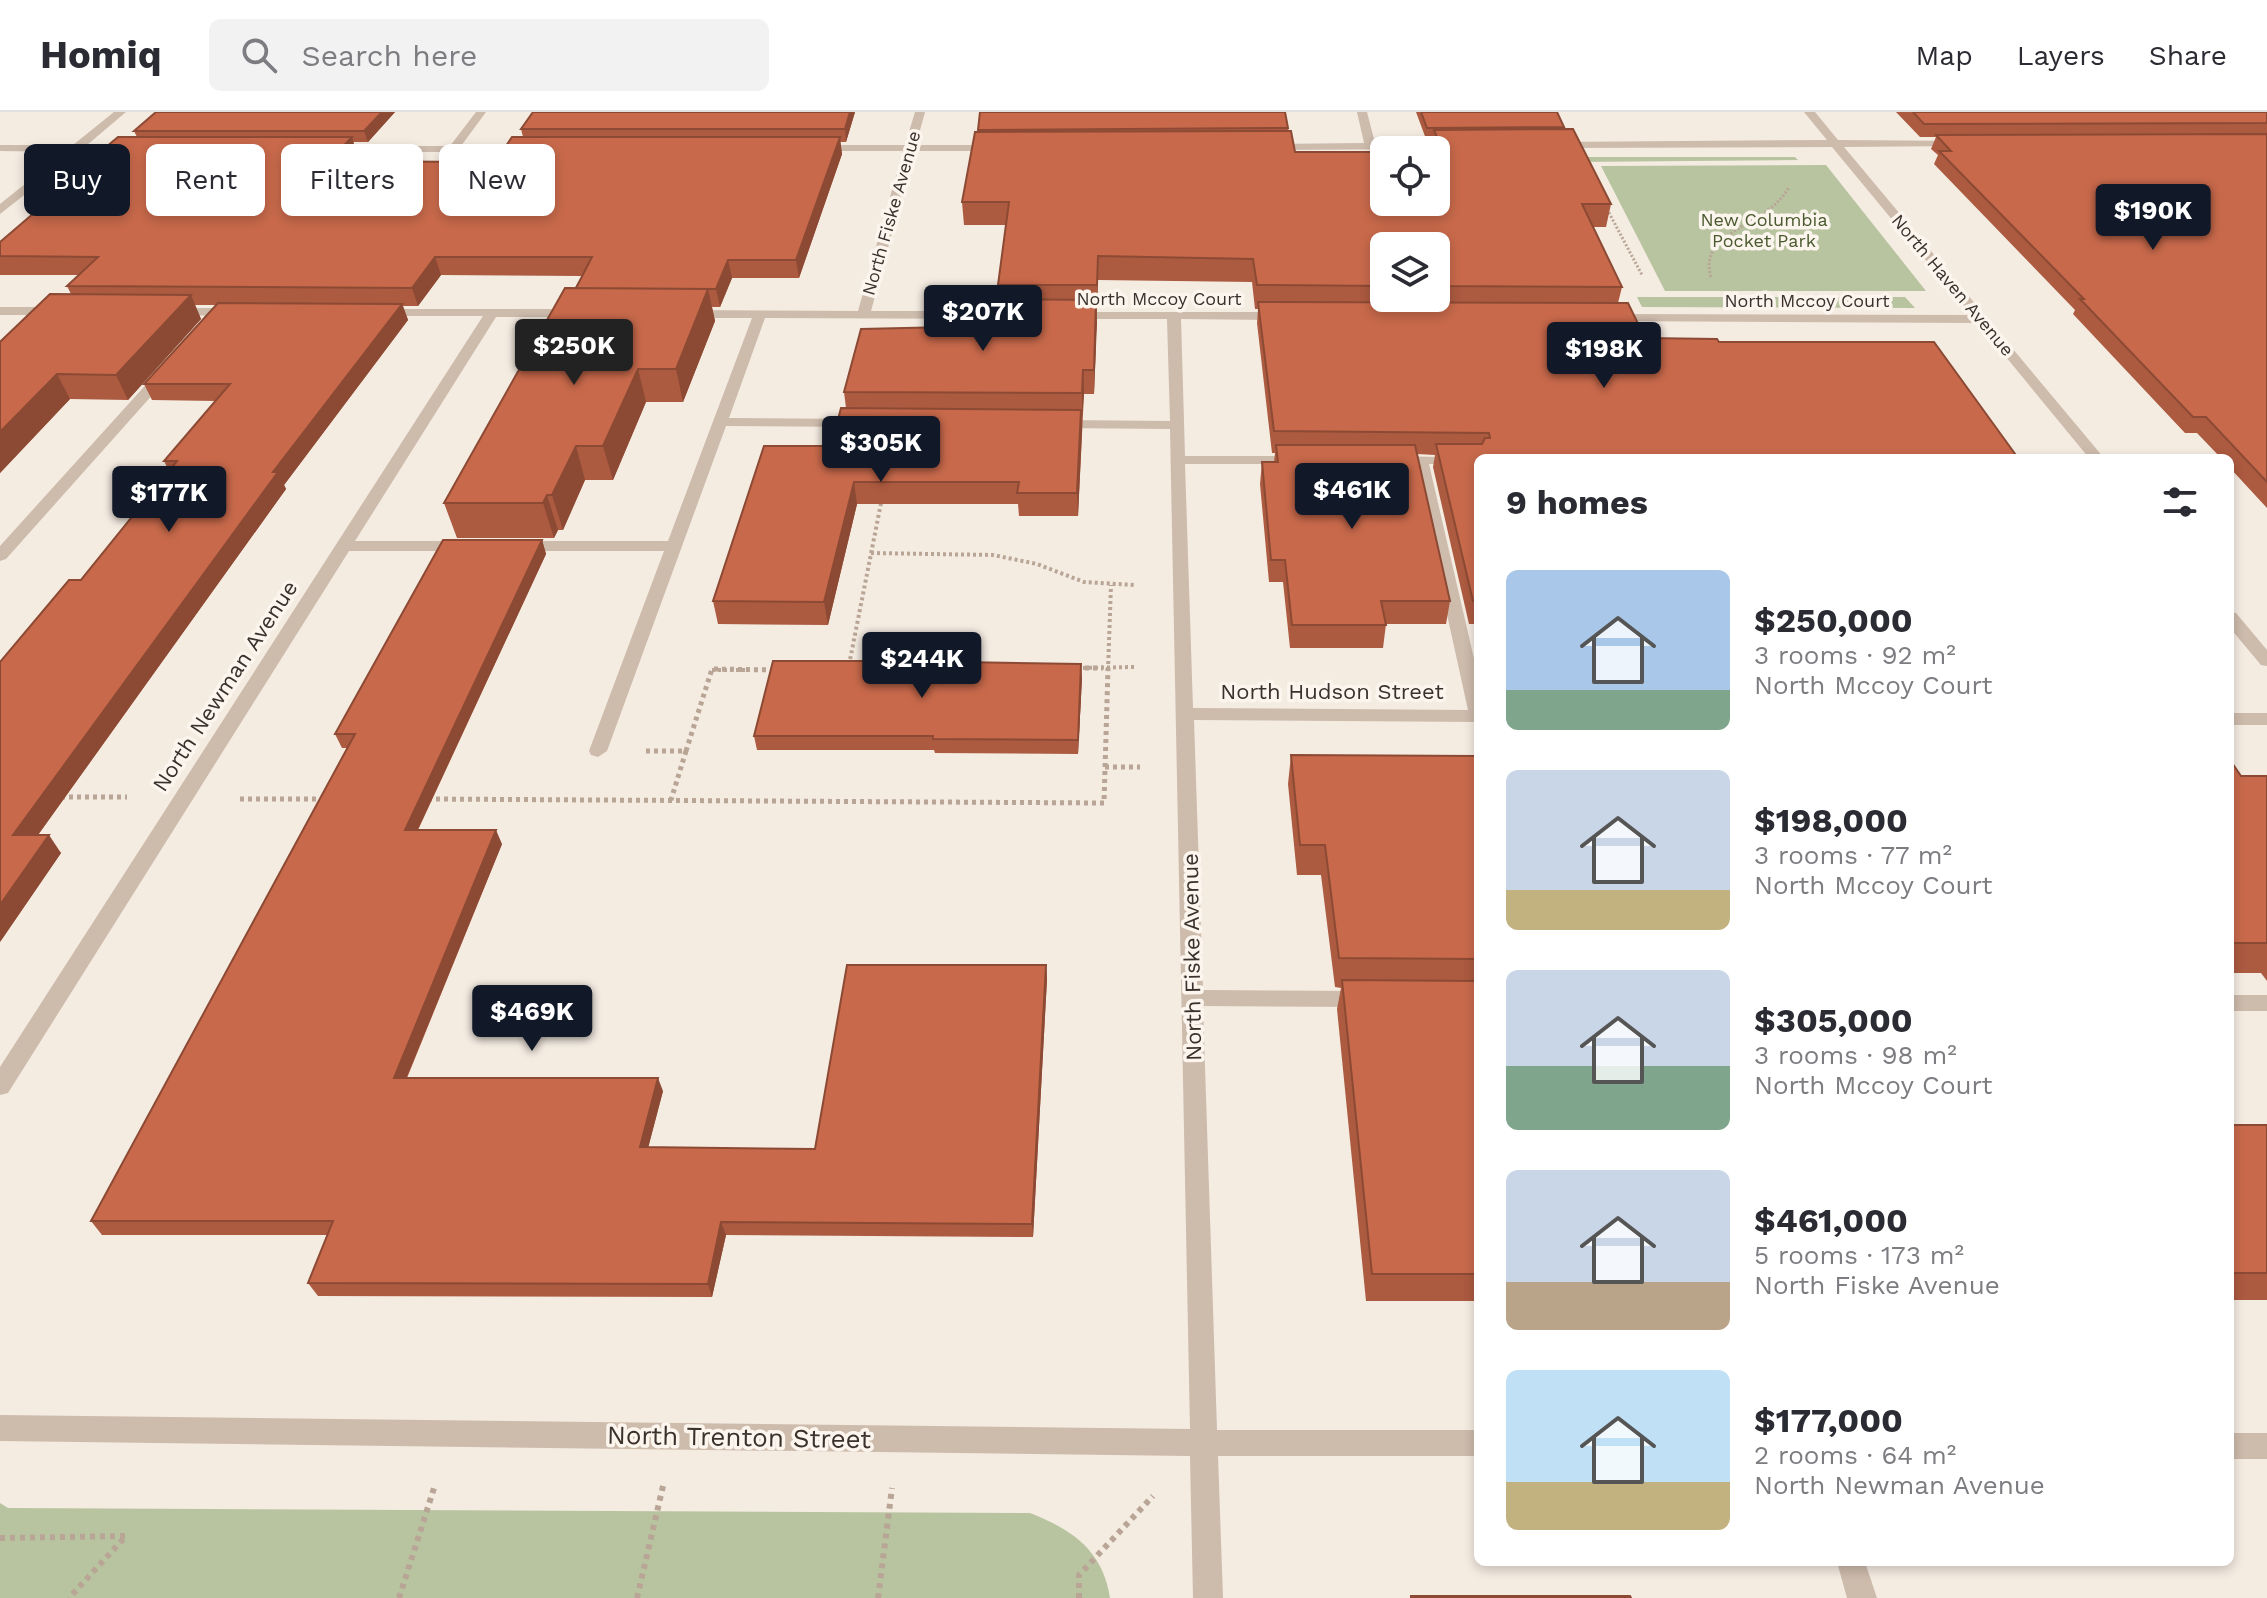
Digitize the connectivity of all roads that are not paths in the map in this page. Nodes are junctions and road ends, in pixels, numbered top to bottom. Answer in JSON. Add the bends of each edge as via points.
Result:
{"nodes":[{"id":1,"x":121,"y":112,"type":"edge"},
{"id":2,"x":481,"y":112,"type":"edge"},
{"id":3,"x":920,"y":112,"type":"edge"},
{"id":4,"x":1362,"y":112,"type":"edge"},
{"id":5,"x":1809,"y":112,"type":"edge"},
{"id":6,"x":1972,"y":143,"type":"edge"},
{"id":7,"x":81,"y":144,"type":"edge"},
{"id":8,"x":457,"y":144,"type":"edge"},
{"id":9,"x":1833,"y":144,"type":"junction"},
{"id":10,"x":1542,"y":145,"type":"edge"},
{"id":11,"x":1370,"y":146,"type":"joint"},
{"id":12,"x":1450,"y":146,"type":"edge"},
{"id":13,"x":1466,"y":146,"type":"edge"},
{"id":14,"x":1262,"y":147,"type":"edge"},
{"id":15,"x":0,"y":148,"type":"edge"},
{"id":16,"x":24,"y":148,"type":"edge"},
{"id":17,"x":798,"y":148,"type":"edge"},
{"id":18,"x":910,"y":148,"type":"junction"},
{"id":19,"x":1015,"y":148,"type":"edge"},
{"id":20,"x":130,"y":149,"type":"edge"},
{"id":21,"x":144,"y":149,"type":"edge"},
{"id":22,"x":24,"y":190,"type":"edge"},
{"id":23,"x":0,"y":210,"type":"edge"},
{"id":24,"x":0,"y":311,"type":"edge"},
{"id":25,"x":78,"y":311,"type":"edge"},
{"id":26,"x":156,"y":311,"type":"edge"},
{"id":27,"x":250,"y":312,"type":"edge"},
{"id":28,"x":359,"y":312,"type":"edge"},
{"id":29,"x":492,"y":313,"type":"junction"},
{"id":30,"x":586,"y":313,"type":"edge"},
{"id":31,"x":665,"y":314,"type":"edge"},
{"id":32,"x":760,"y":314,"type":"junction"},
{"id":33,"x":863,"y":315,"type":"junction"},
{"id":34,"x":1034,"y":315,"type":"edge"},
{"id":35,"x":1050,"y":315,"type":"edge"},
{"id":36,"x":1174,"y":316,"type":"junction"},
{"id":37,"x":1301,"y":316,"type":"edge"},
{"id":38,"x":1586,"y":318,"type":"edge"},
{"id":39,"x":1981,"y":319,"type":"junction"},
{"id":40,"x":177,"y":358,"type":"edge"},
{"id":41,"x":719,"y":422,"type":"junction"},
{"id":42,"x":881,"y":423,"type":"edge"},
{"id":43,"x":1036,"y":424,"type":"edge"},
{"id":44,"x":1177,"y":425,"type":"junction"},
{"id":45,"x":2094,"y":454,"type":"edge"},
{"id":46,"x":1179,"y":460,"type":"junction"},
{"id":47,"x":1314,"y":460,"type":"edge"},
{"id":48,"x":1375,"y":460,"type":"edge"},
{"id":49,"x":1420,"y":460,"type":"junction"},
{"id":50,"x":1474,"y":460,"type":"edge"},
{"id":51,"x":344,"y":546,"type":"junction"},
{"id":52,"x":674,"y":546,"type":"junction"},
{"id":53,"x":0,"y":556,"type":"edge"},
{"id":54,"x":2234,"y":622,"type":"edge"},
{"id":55,"x":2267,"y":661,"type":"edge"},
{"id":56,"x":1474,"y":697,"type":"edge"},
{"id":57,"x":1186,"y":714,"type":"junction"},
{"id":58,"x":1474,"y":715,"type":"edge"},
{"id":59,"x":2234,"y":719,"type":"edge"},
{"id":60,"x":2267,"y":719,"type":"edge"},
{"id":61,"x":598,"y":751,"type":"road end"},
{"id":62,"x":1193,"y":998,"type":"junction"},
{"id":63,"x":1383,"y":999,"type":"edge"},
{"id":64,"x":2234,"y":1003,"type":"edge"},
{"id":65,"x":2267,"y":1003,"type":"edge"},
{"id":66,"x":0,"y":1086,"type":"edge"},
{"id":67,"x":0,"y":1428,"type":"edge"},
{"id":68,"x":1204,"y":1443,"type":"junction"},
{"id":69,"x":1474,"y":1443,"type":"edge"},
{"id":70,"x":2234,"y":1446,"type":"edge"},
{"id":71,"x":2267,"y":1446,"type":"edge"},
{"id":72,"x":1852,"y":1566,"type":"edge"},
{"id":73,"x":1208,"y":1598,"type":"edge"},
{"id":74,"x":1862,"y":1598,"type":"edge"}],
"edges":[{"from":1,"to":7,"type":"street"},
{"from":2,"to":8,"type":"street"},
{"from":3,"to":18,"type":"street","name":"North Fiske Avenue"},
{"from":4,"to":11,"type":"street"},
{"from":5,"to":9,"type":"street","name":"North Haven Avenue"},
{"from":6,"to":9,"type":"street"},
{"from":9,"to":10,"type":"street"},
{"from":9,"to":39,"type":"street","name":"North Haven Avenue"},
{"from":11,"to":14,"type":"street"},
{"from":12,"to":13,"type":"street"},
{"from":15,"to":16,"type":"street"},
{"from":17,"to":18,"type":"street"},
{"from":18,"to":19,"type":"street"},
{"from":18,"to":33,"type":"street","name":"North Fiske Avenue"},
{"from":20,"to":21,"type":"street"},
{"from":22,"to":23,"type":"street"},
{"from":24,"to":25,"type":"street"},
{"from":26,"to":27,"type":"street","via":[[214,318]]},
{"from":28,"to":29,"type":"street"},
{"from":29,"to":30,"type":"street"},
{"from":29,"to":51,"type":"street","name":"North Newman Avenue"},
{"from":31,"to":32,"type":"street"},
{"from":32,"to":33,"type":"street"},
{"from":32,"to":41,"type":"street"},
{"from":33,"to":34,"type":"street"},
{"from":35,"to":36,"type":"street","name":"North Mccoy Court"},
{"from":36,"to":37,"type":"street","name":"North Mccoy Court"},
{"from":36,"to":44,"type":"street","name":"North Fiske Avenue"},
{"from":38,"to":39,"type":"street","name":"North Mccoy Court"},
{"from":39,"to":45,"type":"street","name":"North Haven Avenue"},
{"from":40,"to":53,"type":"street"},
{"from":41,"to":42,"type":"street"},
{"from":41,"to":52,"type":"street"},
{"from":43,"to":44,"type":"street"},
{"from":44,"to":46,"type":"street","name":"North Fiske Avenue"},
{"from":46,"to":47,"type":"street"},
{"from":46,"to":57,"type":"street","name":"North Fiske Avenue"},
{"from":48,"to":49,"type":"street"},
{"from":49,"to":50,"type":"street"},
{"from":49,"to":56,"type":"street"},
{"from":51,"to":52,"type":"street"},
{"from":51,"to":66,"type":"street","name":"North Newman Avenue"},
{"from":52,"to":61,"type":"street"},
{"from":54,"to":55,"type":"street"},
{"from":57,"to":58,"type":"street","name":"North Hudson Street"},
{"from":57,"to":62,"type":"street","name":"North Fiske Avenue"},
{"from":59,"to":60,"type":"street"},
{"from":62,"to":63,"type":"street"},
{"from":62,"to":68,"type":"street","name":"North Fiske Avenue"},
{"from":64,"to":65,"type":"street"},
{"from":67,"to":68,"type":"street","name":"North Trenton Street"},
{"from":68,"to":69,"type":"street","name":"North Trenton Street"},
{"from":68,"to":73,"type":"street","name":"North Fiske Avenue"},
{"from":70,"to":71,"type":"street"},
{"from":72,"to":74,"type":"street"}]}
